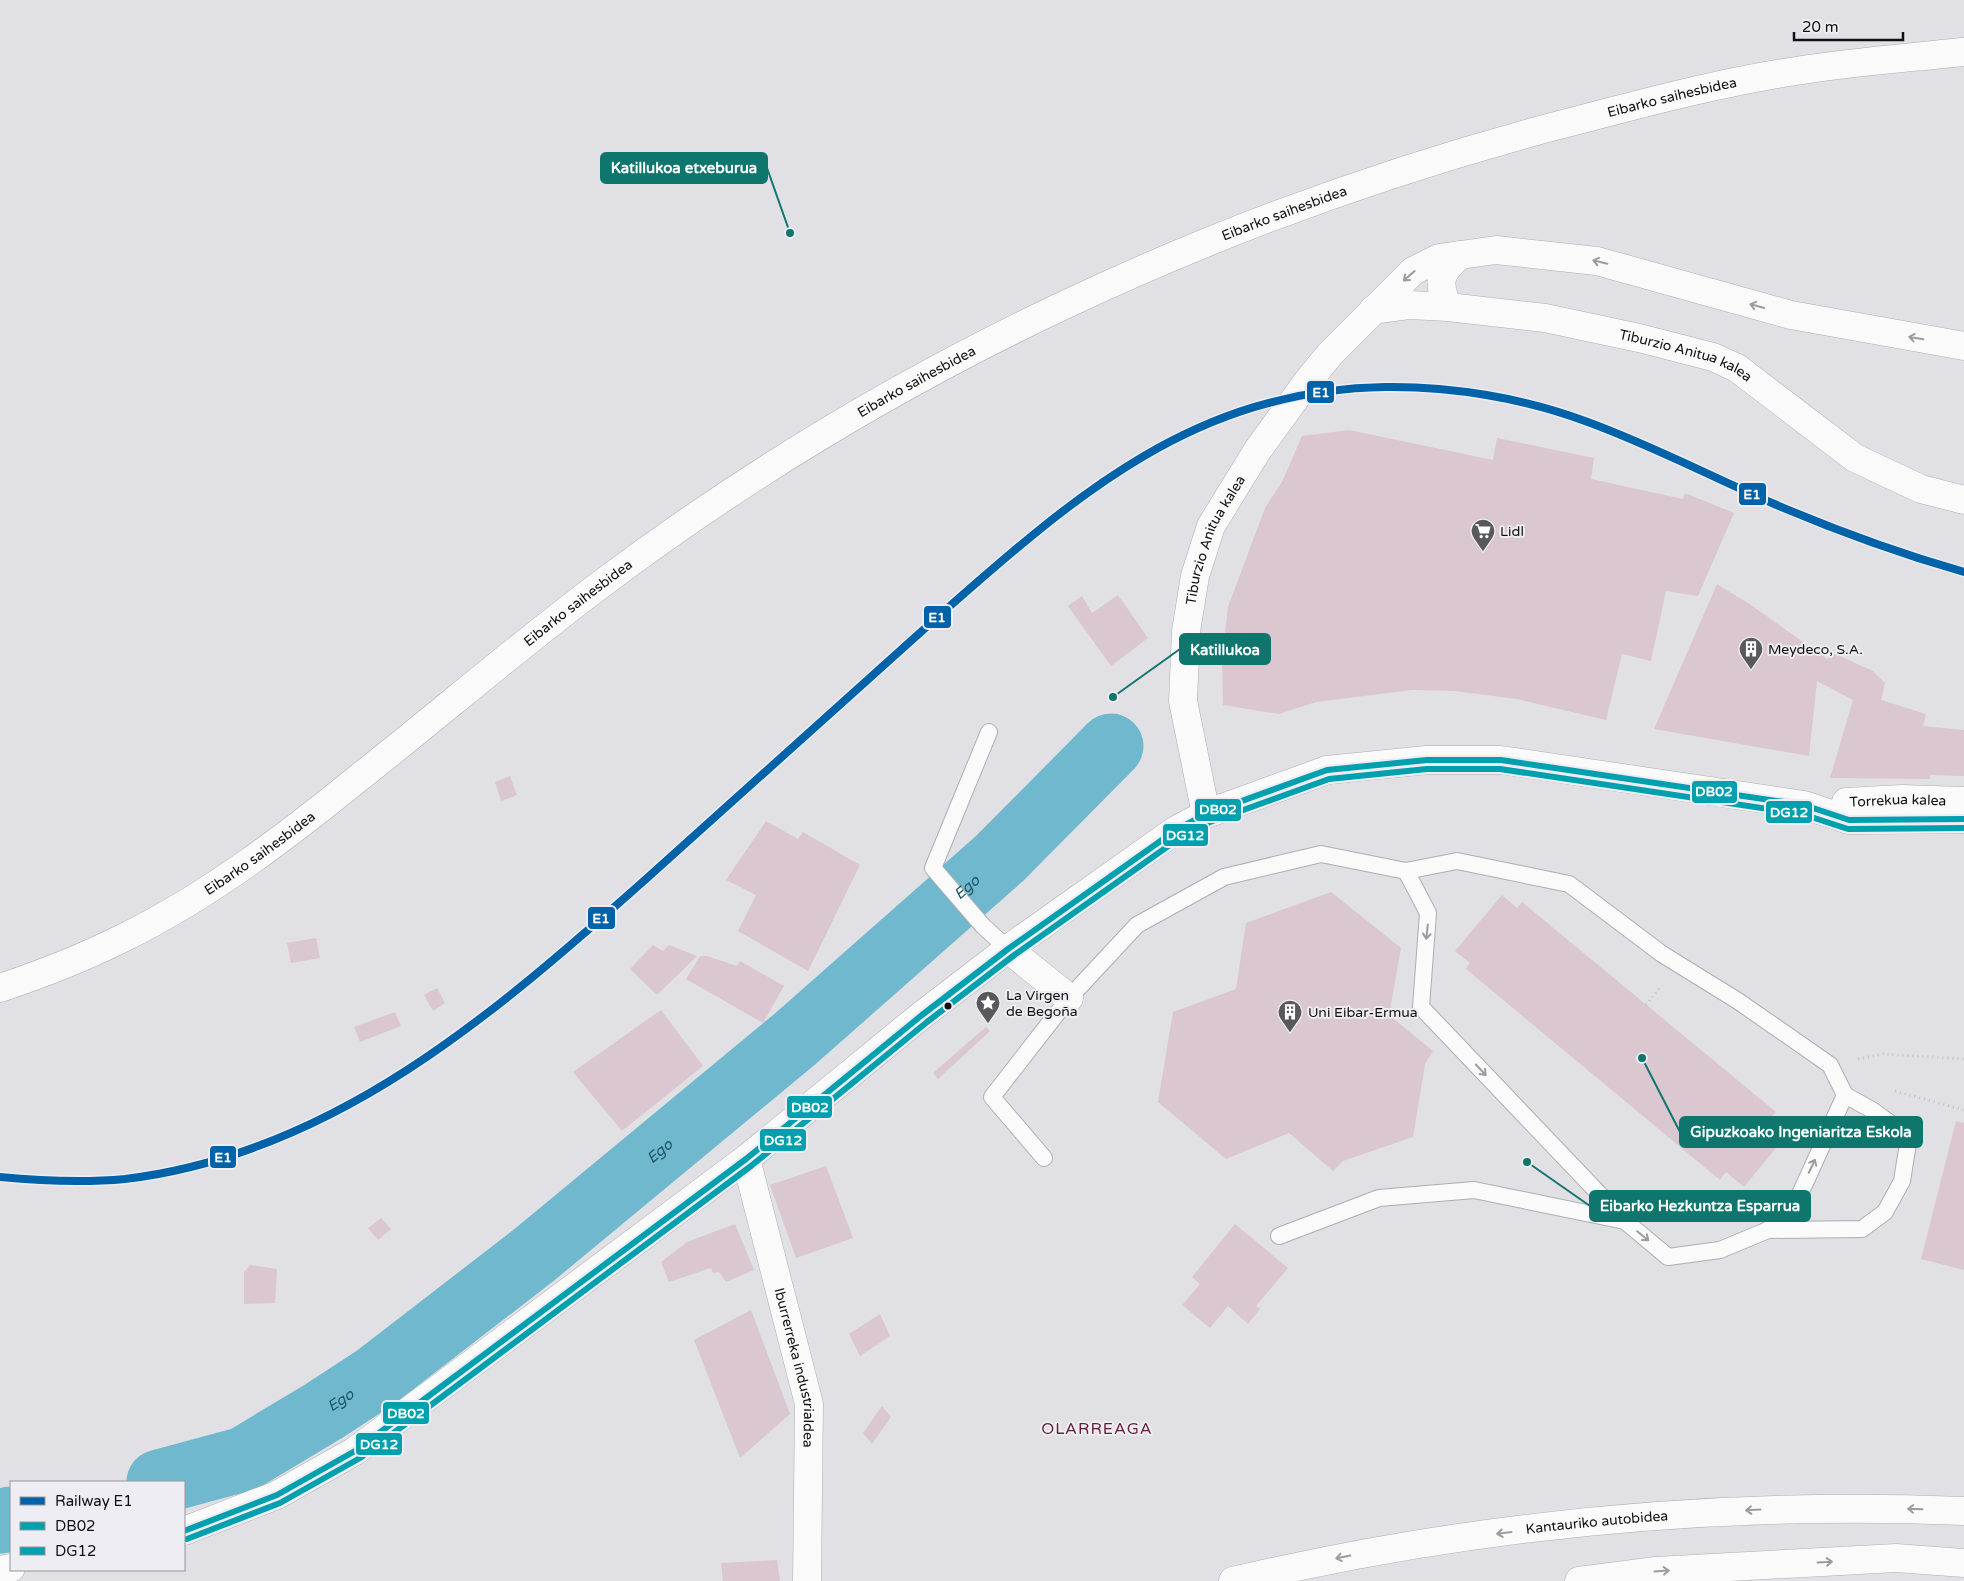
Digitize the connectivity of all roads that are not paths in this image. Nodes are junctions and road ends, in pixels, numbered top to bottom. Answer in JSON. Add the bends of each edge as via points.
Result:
{"nodes":[{"id":1,"x":1962,"y":52,"type":"dead end"},
{"id":2,"x":1460,"y":255,"type":"junction"},
{"id":3,"x":1448,"y":307,"type":"junction"},
{"id":4,"x":1373,"y":310,"type":"junction"},
{"id":5,"x":1964,"y":346,"type":"edge"},
{"id":6,"x":1964,"y":500,"type":"edge"},
{"id":7,"x":989,"y":732,"type":"dead end"},
{"id":8,"x":1964,"y":801,"type":"edge"},
{"id":9,"x":1804,"y":805,"type":"junction"},
{"id":10,"x":1206,"y":814,"type":"junction"},
{"id":11,"x":1964,"y":819,"type":"edge"},
{"id":12,"x":1406,"y":871,"type":"junction"},
{"id":13,"x":1008,"y":949,"type":"junction"},
{"id":14,"x":0,"y":988,"type":"edge"},
{"id":15,"x":1069,"y":998,"type":"junction"},
{"id":16,"x":1845,"y":1095,"type":"junction"},
{"id":17,"x":1044,"y":1158,"type":"dead end"},
{"id":18,"x":746,"y":1159,"type":"junction"},
{"id":19,"x":1625,"y":1221,"type":"junction"},
{"id":20,"x":1768,"y":1230,"type":"junction"},
{"id":21,"x":1279,"y":1236,"type":"dead end"},
{"id":22,"x":1964,"y":1511,"type":"edge"},
{"id":23,"x":185,"y":1531,"type":"edge"},
{"id":24,"x":1964,"y":1563,"type":"edge"},
{"id":25,"x":807,"y":1581,"type":"edge"},
{"id":26,"x":1233,"y":1581,"type":"edge"},
{"id":27,"x":1579,"y":1581,"type":"edge"}],
"edges":[{"from":1,"to":14,"type":"main road","name":"Eibarko saihesbidea","via":[[1795,71],[1648,102],[1478,146],[1321,197],[1158,262],[1022,323],[885,397],[764,471],[604,582],[302,824],[207,890],[127,937],[53,970]]},
{"from":2,"to":3,"type":"main road","via":[[1450,263],[1440,279],[1441,292]]},
{"from":2,"to":4,"type":"main road","name":"Tiburzio Anitua kalea","one_way":true,"via":[[1439,258],[1413,271]]},
{"from":5,"to":2,"type":"main road","name":"Tiburzio Anitua kalea","one_way":true,"via":[[1791,315],[1597,260],[1496,250]]},
{"from":3,"to":4,"type":"main road","name":"Tiburzio Anitua kalea","via":[[1410,305]]},
{"from":3,"to":6,"type":"main road","name":"Tiburzio Anitua kalea","via":[[1545,318],[1713,356],[1737,368],[1855,458],[1921,489]]},
{"from":4,"to":10,"type":"main road","name":"Tiburzio Anitua kalea","via":[[1330,354],[1257,451],[1211,526],[1194,576],[1186,631],[1183,701]]},
{"from":7,"to":13,"type":"lane","via":[[934,868],[983,926]]},
{"from":8,"to":9,"type":"main road","name":"Torrekua kalea","via":[[1902,799]]},
{"from":9,"to":10,"type":"main road","via":[[1501,760],[1426,760],[1327,770]]},
{"from":9,"to":11,"type":"main road","via":[[1850,820]]},
{"from":10,"to":13,"type":"main road","via":[[1176,830]]},
{"from":12,"to":15,"type":"lane","via":[[1321,854],[1224,876],[1137,925]]},
{"from":12,"to":16,"type":"lane","via":[[1457,861],[1569,884],[1662,954],[1738,1001],[1830,1065]]},
{"from":12,"to":19,"type":"lane","one_way":true,"via":[[1428,914],[1421,1007]]},
{"from":13,"to":15,"type":"main road"},
{"from":13,"to":18,"type":"main road"},
{"from":15,"to":17,"type":"lane","via":[[992,1097]]},
{"from":20,"to":16,"type":"lane","one_way":true,"via":[[1800,1194]]},
{"from":16,"to":20,"type":"lane","via":[[1909,1137],[1902,1180],[1885,1212],[1862,1229]]},
{"from":18,"to":23,"type":"main road","via":[[356,1451],[277,1495]]},
{"from":18,"to":25,"type":"main road","name":"Iburrerreka industrialdea","via":[[809,1404]]},
{"from":19,"to":20,"type":"lane","one_way":true,"via":[[1668,1257],[1720,1250]]},
{"from":19,"to":21,"type":"lane","via":[[1474,1190],[1379,1198]]},
{"from":22,"to":26,"type":"main road","name":"Kantauriko autobidea","one_way":true,"via":[[1784,1509],[1624,1517],[1402,1546]]},
{"from":27,"to":24,"type":"main road","one_way":true,"via":[[1656,1571],[1896,1558]]}]}
